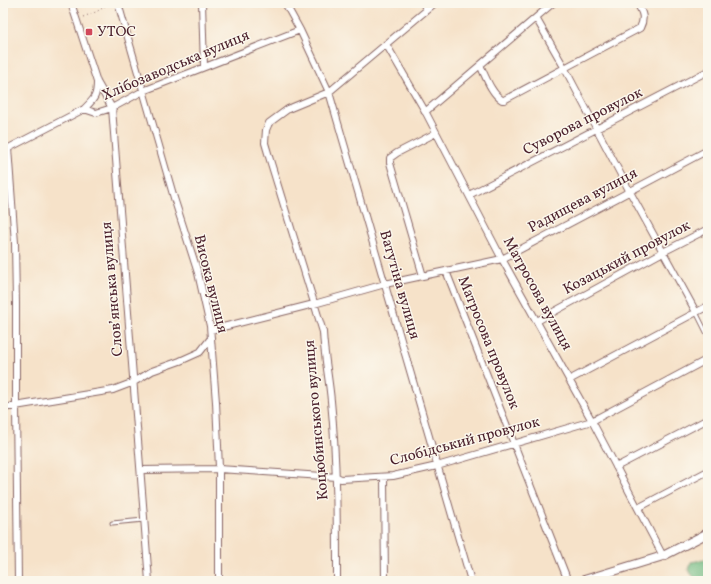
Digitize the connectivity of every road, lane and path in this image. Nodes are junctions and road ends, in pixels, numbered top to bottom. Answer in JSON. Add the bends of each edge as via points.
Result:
{"nodes":[{"id":1,"x":71,"y":3,"type":"edge"},
{"id":2,"x":108,"y":3,"type":"edge"},
{"id":3,"x":118,"y":3,"type":"edge"},
{"id":4,"x":202,"y":3,"type":"edge"},
{"id":5,"x":285,"y":3,"type":"edge"},
{"id":6,"x":423,"y":3,"type":"edge"},
{"id":7,"x":435,"y":3,"type":"edge"},
{"id":8,"x":553,"y":3,"type":"edge"},
{"id":9,"x":638,"y":3,"type":"edge"},
{"id":10,"x":427,"y":10,"type":"junction"},
{"id":11,"x":536,"y":18,"type":"junction"},
{"id":12,"x":77,"y":19,"type":"junction"},
{"id":13,"x":300,"y":30,"type":"junction"},
{"id":14,"x":386,"y":44,"type":"junction"},
{"id":15,"x":480,"y":65,"type":"junction"},
{"id":16,"x":204,"y":67,"type":"junction"},
{"id":17,"x":564,"y":67,"type":"junction"},
{"id":18,"x":708,"y":71,"type":"edge"},
{"id":19,"x":97,"y":82,"type":"junction"},
{"id":20,"x":143,"y":91,"type":"junction"},
{"id":21,"x":328,"y":92,"type":"junction"},
{"id":22,"x":112,"y":108,"type":"junction"},
{"id":23,"x":84,"y":109,"type":"junction"},
{"id":24,"x":426,"y":112,"type":"junction"},
{"id":25,"x":597,"y":130,"type":"junction"},
{"id":26,"x":436,"y":133,"type":"junction"},
{"id":27,"x":6,"y":149,"type":"edge"},
{"id":28,"x":708,"y":150,"type":"edge"},
{"id":29,"x":630,"y":192,"type":"junction"},
{"id":30,"x":469,"y":195,"type":"junction"},
{"id":31,"x":708,"y":229,"type":"edge"},
{"id":32,"x":663,"y":252,"type":"junction"},
{"id":33,"x":502,"y":259,"type":"junction"},
{"id":34,"x":446,"y":271,"type":"junction"},
{"id":35,"x":423,"y":276,"type":"junction"},
{"id":36,"x":386,"y":284,"type":"junction"},
{"id":37,"x":314,"y":304,"type":"junction"},
{"id":38,"x":708,"y":306,"type":"edge"},
{"id":39,"x":696,"y":312,"type":"junction"},
{"id":40,"x":536,"y":321,"type":"junction"},
{"id":41,"x":211,"y":330,"type":"junction"},
{"id":42,"x":708,"y":336,"type":"edge"},
{"id":43,"x":211,"y":338,"type":"junction"},
{"id":44,"x":708,"y":359,"type":"edge"},
{"id":45,"x":570,"y":380,"type":"junction"},
{"id":46,"x":134,"y":382,"type":"junction"},
{"id":47,"x":16,"y":406,"type":"junction"},
{"id":48,"x":3,"y":408,"type":"edge"},
{"id":49,"x":708,"y":419,"type":"edge"},
{"id":50,"x":592,"y":421,"type":"junction"},
{"id":51,"x":514,"y":443,"type":"junction"},
{"id":52,"x":436,"y":466,"type":"junction"},
{"id":53,"x":616,"y":467,"type":"junction"},
{"id":54,"x":219,"y":469,"type":"junction"},
{"id":55,"x":140,"y":470,"type":"junction"},
{"id":56,"x":708,"y":471,"type":"edge"},
{"id":57,"x":337,"y":477,"type":"junction"},
{"id":58,"x":384,"y":477,"type":"junction"},
{"id":59,"x":638,"y":508,"type":"junction"},
{"id":60,"x":145,"y":520,"type":"junction"},
{"id":61,"x":112,"y":523,"type":"dead end"},
{"id":62,"x":708,"y":533,"type":"edge"},
{"id":63,"x":663,"y":556,"type":"junction"},
{"id":64,"x":18,"y":581,"type":"edge"},
{"id":65,"x":149,"y":581,"type":"edge"},
{"id":66,"x":219,"y":581,"type":"edge"},
{"id":67,"x":337,"y":581,"type":"edge"},
{"id":68,"x":385,"y":581,"type":"edge"},
{"id":69,"x":471,"y":581,"type":"edge"},
{"id":70,"x":568,"y":581,"type":"edge"},
{"id":71,"x":581,"y":581,"type":"edge"}],
"edges":[{"from":1,"to":12,"type":"street","name":"Слов’янська вулиця"},
{"from":2,"to":12,"type":"path","via":[[98,12]]},
{"from":3,"to":20,"type":"street","name":"Висока вулиця"},
{"from":4,"to":16,"type":"street"},
{"from":5,"to":13,"type":"street","name":"Ватутіна вулиця"},
{"from":6,"to":10,"type":"street"},
{"from":7,"to":10,"type":"street"},
{"from":8,"to":11,"type":"street"},
{"from":9,"to":17,"type":"street","via":[[644,14],[640,28]]},
{"from":10,"to":14,"type":"street"},
{"from":11,"to":15,"type":"street"},
{"from":11,"to":17,"type":"street"},
{"from":12,"to":19,"type":"street","name":"Слов’янська вулиця"},
{"from":13,"to":16,"type":"street","name":"Хлібозаводська вулиця"},
{"from":13,"to":21,"type":"street","name":"Ватутіна вулиця"},
{"from":14,"to":21,"type":"street"},
{"from":14,"to":24,"type":"street","name":"Матросова вулиця"},
{"from":15,"to":17,"type":"street","via":[[494,92],[502,100]]},
{"from":15,"to":24,"type":"street"},
{"from":16,"to":20,"type":"street","name":"Хлібозаводська вулиця"},
{"from":17,"to":25,"type":"street"},
{"from":18,"to":25,"type":"street","name":"Суворова провулок"},
{"from":19,"to":22,"type":"street","name":"Слов’янська вулиця"},
{"from":19,"to":23,"type":"street","name":"Хлібозаводська вулиця","via":[[97,93]]},
{"from":20,"to":22,"type":"street","name":"Хлібозаводська вулиця"},
{"from":20,"to":41,"type":"street","name":"Висока вулиця","via":[[198,273]]},
{"from":21,"to":36,"type":"street","name":"Ватутіна вулиця"},
{"from":21,"to":37,"type":"street","name":"Коцюбинського вулиця","via":[[288,109],[269,123],[266,130],[267,148]]},
{"from":22,"to":23,"type":"street","name":"Хлібозаводська вулиця","via":[[96,113]]},
{"from":22,"to":46,"type":"street","name":"Слов’янська вулиця"},
{"from":23,"to":27,"type":"street","name":"Хлібозаводська вулиця"},
{"from":24,"to":26,"type":"street","name":"Матросова вулиця"},
{"from":25,"to":29,"type":"street"},
{"from":25,"to":30,"type":"street","name":"Суворова провулок"},
{"from":26,"to":30,"type":"street","name":"Матросова вулиця"},
{"from":26,"to":35,"type":"street","via":[[390,158]]},
{"from":27,"to":47,"type":"street","via":[[16,280]]},
{"from":28,"to":29,"type":"street","name":"Радищева вулиця"},
{"from":29,"to":32,"type":"street"},
{"from":29,"to":33,"type":"street","name":"Радищева вулиця"},
{"from":30,"to":33,"type":"street","name":"Матросова вулиця"},
{"from":31,"to":32,"type":"street","name":"Козацький провулок"},
{"from":32,"to":39,"type":"street"},
{"from":32,"to":40,"type":"street","name":"Козацький провулок"},
{"from":33,"to":34,"type":"street","name":"Радищева вулиця"},
{"from":33,"to":40,"type":"street","name":"Матросова вулиця"},
{"from":34,"to":35,"type":"street","name":"Радищева вулиця"},
{"from":34,"to":51,"type":"street","name":"Матросова провулок"},
{"from":35,"to":36,"type":"street","name":"Радищева вулиця"},
{"from":36,"to":37,"type":"street","name":"Радищева вулиця"},
{"from":36,"to":52,"type":"street","name":"Ватутіна вулиця"},
{"from":37,"to":41,"type":"street","name":"Радищева вулиця"},
{"from":37,"to":57,"type":"street","name":"Коцюбинського вулиця","via":[[323,332]]},
{"from":38,"to":39,"type":"street"},
{"from":39,"to":42,"type":"lane"},
{"from":39,"to":45,"type":"street"},
{"from":40,"to":45,"type":"street","name":"Матросова вулиця"},
{"from":41,"to":43,"type":"street","name":"Висока вулиця"},
{"from":43,"to":46,"type":"street","via":[[200,352],[152,371]]},
{"from":43,"to":54,"type":"street","name":"Висока вулиця"},
{"from":44,"to":50,"type":"street","name":"Слобідський провулок"},
{"from":45,"to":50,"type":"street","name":"Матросова вулиця"},
{"from":46,"to":47,"type":"street","via":[[113,390]]},
{"from":46,"to":55,"type":"street","name":"Слов’янська вулиця"},
{"from":47,"to":48,"type":"street"},
{"from":47,"to":64,"type":"street"},
{"from":49,"to":53,"type":"street"},
{"from":50,"to":51,"type":"street","name":"Слобідський провулок"},
{"from":50,"to":53,"type":"street","name":"Матросова вулиця"},
{"from":51,"to":52,"type":"street","name":"Слобідський провулок"},
{"from":51,"to":70,"type":"street","name":"Матросова провулок"},
{"from":52,"to":58,"type":"street","name":"Слобідський провулок"},
{"from":52,"to":69,"type":"street","name":"Ватутіна вулиця"},
{"from":53,"to":59,"type":"street","name":"Матросова вулиця"},
{"from":54,"to":55,"type":"street","name":"Слобідський провулок"},
{"from":54,"to":57,"type":"street","name":"Слобідський провулок"},
{"from":54,"to":66,"type":"street","name":"Висока вулиця"},
{"from":55,"to":60,"type":"street","name":"Слов’янська вулиця"},
{"from":56,"to":59,"type":"street"},
{"from":57,"to":58,"type":"street","name":"Слобідський провулок"},
{"from":57,"to":67,"type":"street","name":"Коцюбинського вулиця"},
{"from":58,"to":68,"type":"street"},
{"from":59,"to":63,"type":"street","name":"Матросова вулиця"},
{"from":60,"to":61,"type":"lane"},
{"from":60,"to":65,"type":"street","name":"Слов’янська вулиця"},
{"from":62,"to":63,"type":"street"},
{"from":63,"to":71,"type":"street"}]}
